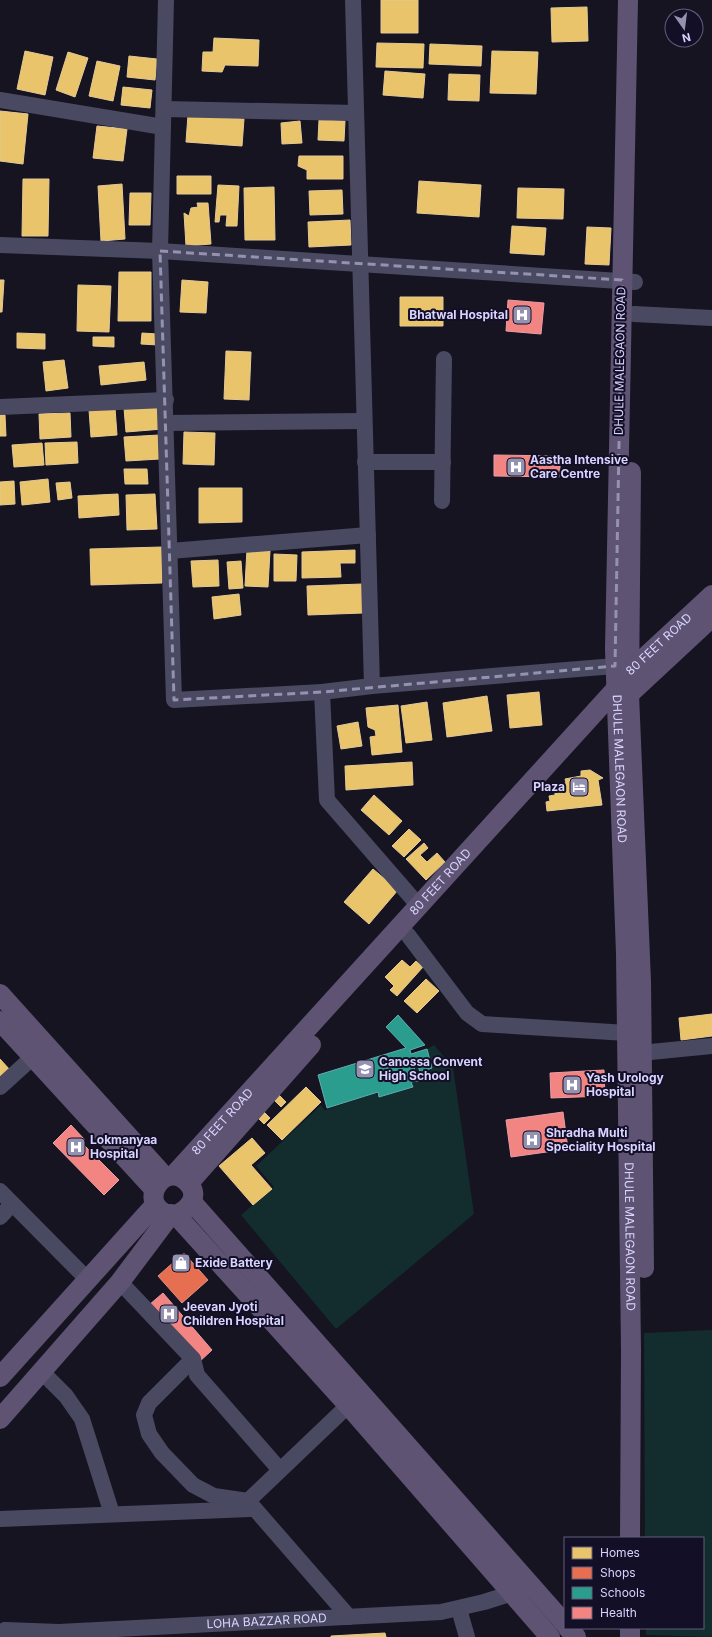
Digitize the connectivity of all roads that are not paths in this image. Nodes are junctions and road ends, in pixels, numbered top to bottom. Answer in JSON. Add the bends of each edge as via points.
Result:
{"nodes":[{"id":1,"x":166,"y":0,"type":"edge"},
{"id":2,"x":353,"y":0,"type":"edge"},
{"id":3,"x":628,"y":0,"type":"edge"},
{"id":4,"x":640,"y":0,"type":"edge"},
{"id":5,"x":0,"y":100,"type":"edge"},
{"id":6,"x":164,"y":109,"type":"junction"},
{"id":7,"x":356,"y":113,"type":"junction"},
{"id":8,"x":163,"y":127,"type":"junction"},
{"id":9,"x":0,"y":245,"type":"edge"},
{"id":10,"x":160,"y":251,"type":"junction"},
{"id":11,"x":360,"y":263,"type":"junction"},
{"id":12,"x":628,"y":281,"type":"junction"},
{"id":13,"x":634,"y":314,"type":"junction"},
{"id":14,"x":712,"y":318,"type":"edge"},
{"id":15,"x":444,"y":359,"type":"dead end"},
{"id":16,"x":166,"y":400,"type":"junction"},
{"id":17,"x":0,"y":407,"type":"edge"},
{"id":18,"x":364,"y":421,"type":"junction"},
{"id":19,"x":166,"y":423,"type":"junction"},
{"id":20,"x":365,"y":462,"type":"junction"},
{"id":21,"x":442,"y":462,"type":"junction"},
{"id":22,"x":442,"y":501,"type":"dead end"},
{"id":23,"x":368,"y":535,"type":"junction"},
{"id":24,"x":170,"y":551,"type":"junction"},
{"id":25,"x":712,"y":595,"type":"edge"},
{"id":26,"x":712,"y":617,"type":"edge"},
{"id":27,"x":622,"y":668,"type":"junction"},
{"id":28,"x":372,"y":686,"type":"junction"},
{"id":29,"x":322,"y":692,"type":"junction"},
{"id":30,"x":620,"y":698,"type":"junction"},
{"id":31,"x":419,"y":906,"type":"junction"},
{"id":32,"x":408,"y":936,"type":"junction"},
{"id":33,"x":0,"y":994,"type":"edge"},
{"id":34,"x":0,"y":1021,"type":"edge"},
{"id":35,"x":627,"y":1033,"type":"junction"},
{"id":36,"x":712,"y":1046,"type":"edge"},
{"id":37,"x":635,"y":1054,"type":"junction"},
{"id":38,"x":33,"y":1057,"type":"junction"},
{"id":39,"x":0,"y":1087,"type":"edge"},
{"id":40,"x":0,"y":1191,"type":"edge"},
{"id":41,"x":172,"y":1195,"type":"junction"},
{"id":42,"x":12,"y":1204,"type":"junction"},
{"id":43,"x":0,"y":1217,"type":"edge"},
{"id":44,"x":88,"y":1280,"type":"junction"},
{"id":45,"x":120,"y":1282,"type":"junction"},
{"id":46,"x":193,"y":1360,"type":"junction"},
{"id":47,"x":42,"y":1372,"type":"junction"},
{"id":48,"x":0,"y":1377,"type":"edge"},
{"id":49,"x":354,"y":1399,"type":"junction"},
{"id":50,"x":0,"y":1419,"type":"edge"},
{"id":51,"x":280,"y":1470,"type":"junction"},
{"id":52,"x":252,"y":1505,"type":"junction"},
{"id":53,"x":112,"y":1514,"type":"junction"},
{"id":54,"x":0,"y":1519,"type":"edge"},
{"id":55,"x":630,"y":1537,"type":"edge"},
{"id":56,"x":644,"y":1537,"type":"edge"},
{"id":57,"x":522,"y":1590,"type":"junction"},
{"id":58,"x":459,"y":1609,"type":"junction"},
{"id":59,"x":349,"y":1617,"type":"junction"},
{"id":60,"x":564,"y":1623,"type":"edge"},
{"id":61,"x":569,"y":1629,"type":"edge"},
{"id":62,"x":6,"y":1637,"type":"edge"},
{"id":63,"x":468,"y":1637,"type":"edge"},
{"id":64,"x":550,"y":1637,"type":"edge"},
{"id":65,"x":576,"y":1637,"type":"edge"}],
"edges":[{"from":1,"to":6,"type":"street"},
{"from":2,"to":7,"type":"street"},
{"from":3,"to":12,"type":"main road","name":"DHULE MALEGAON ROAD"},
{"from":4,"to":12,"type":"main road"},
{"from":5,"to":8,"type":"street"},
{"from":6,"to":7,"type":"street"},
{"from":6,"to":8,"type":"street"},
{"from":7,"to":11,"type":"street"},
{"from":8,"to":10,"type":"street"},
{"from":9,"to":10,"type":"street"},
{"from":10,"to":11,"type":"street"},
{"from":10,"to":16,"type":"street"},
{"from":11,"to":12,"type":"street"},
{"from":11,"to":18,"type":"street"},
{"from":12,"to":13,"type":"main road"},
{"from":12,"to":27,"type":"main road","name":"DHULE MALEGAON ROAD"},
{"from":13,"to":14,"type":"street"},
{"from":13,"to":27,"type":"main road"},
{"from":15,"to":21,"type":"street"},
{"from":16,"to":17,"type":"street"},
{"from":16,"to":19,"type":"street"},
{"from":18,"to":19,"type":"street"},
{"from":18,"to":20,"type":"street"},
{"from":19,"to":24,"type":"street"},
{"from":20,"to":21,"type":"street"},
{"from":20,"to":23,"type":"street"},
{"from":21,"to":22,"type":"street"},
{"from":23,"to":24,"type":"street"},
{"from":23,"to":28,"type":"street"},
{"from":24,"to":29,"type":"street","via":[[174,700]]},
{"from":25,"to":27,"type":"main road","name":"80 FEET ROAD"},
{"from":26,"to":30,"type":"main road","name":"80 FEET ROAD"},
{"from":27,"to":28,"type":"street"},
{"from":27,"to":30,"type":"main road","name":"DHULE MALEGAON ROAD"},
{"from":28,"to":29,"type":"street"},
{"from":29,"to":31,"type":"street","via":[[327,800]]},
{"from":30,"to":31,"type":"main road","name":"80 FEET ROAD"},
{"from":30,"to":32,"type":"main road","name":"80 FEET ROAD"},
{"from":30,"to":35,"type":"main road","name":"DHULE MALEGAON ROAD"},
{"from":30,"to":37,"type":"main road","via":[[641,981]]},
{"from":31,"to":41,"type":"main road","name":"80 FEET ROAD"},
{"from":32,"to":35,"type":"street","via":[[467,1013],[482,1024]]},
{"from":32,"to":41,"type":"main road","name":"80 FEET ROAD"},
{"from":33,"to":41,"type":"main road"},
{"from":34,"to":38,"type":"main road"},
{"from":35,"to":37,"type":"main road","name":"DHULE MALEGAON ROAD"},
{"from":36,"to":37,"type":"street"},
{"from":37,"to":55,"type":"main road","name":"DHULE MALEGAON ROAD"},
{"from":37,"to":56,"type":"main road"},
{"from":38,"to":39,"type":"street"},
{"from":38,"to":41,"type":"main road"},
{"from":40,"to":42,"type":"street"},
{"from":41,"to":44,"type":"main road","name":"80 FEET ROAD"},
{"from":41,"to":45,"type":"main road","name":"80 FEET ROAD"},
{"from":41,"to":49,"type":"main road"},
{"from":42,"to":43,"type":"street"},
{"from":42,"to":44,"type":"street"},
{"from":44,"to":48,"type":"main road","name":"80 FEET ROAD"},
{"from":45,"to":46,"type":"street"},
{"from":45,"to":47,"type":"main road","name":"80 FEET ROAD"},
{"from":46,"to":51,"type":"street","via":[[197,1375]]},
{"from":46,"to":52,"type":"street","via":[[149,1403],[144,1415],[149,1434],[162,1453],[193,1485],[214,1496]]},
{"from":47,"to":50,"type":"main road","name":"80 FEET ROAD"},
{"from":47,"to":53,"type":"street","via":[[66,1396],[82,1418]]},
{"from":49,"to":51,"type":"street"},
{"from":49,"to":57,"type":"main road"},
{"from":51,"to":52,"type":"street"},
{"from":52,"to":53,"type":"street"},
{"from":52,"to":59,"type":"street"},
{"from":53,"to":54,"type":"street"},
{"from":57,"to":58,"type":"street","name":"LOHA BAZZAR ROAD"},
{"from":57,"to":60,"type":"main road"},
{"from":57,"to":64,"type":"main road"},
{"from":58,"to":59,"type":"street","name":"LOHA BAZZAR ROAD"},
{"from":58,"to":63,"type":"street"},
{"from":59,"to":62,"type":"street","name":"LOHA BAZZAR ROAD","via":[[59,1632],[5,1630]]},
{"from":61,"to":65,"type":"main road"}]}
